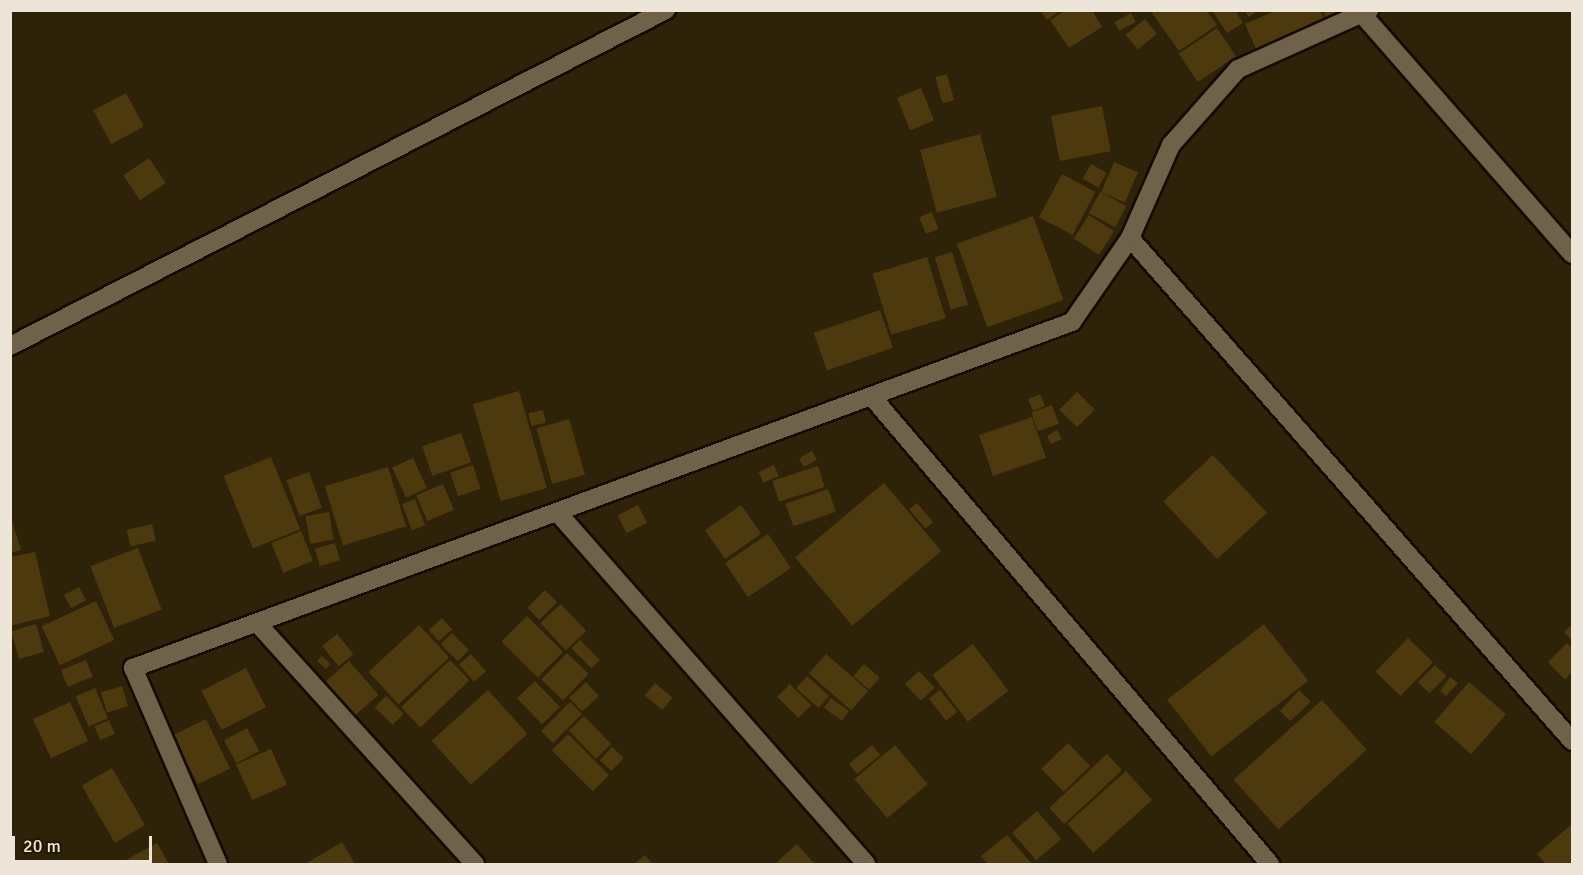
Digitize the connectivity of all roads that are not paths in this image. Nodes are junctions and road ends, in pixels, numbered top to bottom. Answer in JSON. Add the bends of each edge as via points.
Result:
{"nodes":[{"id":1,"x":666,"y":10,"type":"edge"},
{"id":2,"x":1365,"y":12,"type":"edge"},
{"id":3,"x":1130,"y":238,"type":"junction"},
{"id":4,"x":1572,"y":254,"type":"edge"},
{"id":5,"x":10,"y":346,"type":"edge"},
{"id":6,"x":872,"y":397,"type":"junction"},
{"id":7,"x":558,"y":513,"type":"junction"},
{"id":8,"x":258,"y":624,"type":"junction"},
{"id":9,"x":1572,"y":741,"type":"edge"},
{"id":10,"x":218,"y":864,"type":"edge"},
{"id":11,"x":475,"y":864,"type":"edge"},
{"id":12,"x":866,"y":864,"type":"edge"},
{"id":13,"x":1270,"y":864,"type":"edge"}],
"edges":[{"from":1,"to":5,"type":"street"},
{"from":2,"to":3,"type":"street","via":[[1238,69],[1171,145]]},
{"from":2,"to":4,"type":"street"},
{"from":3,"to":6,"type":"street","via":[[1072,322]]},
{"from":3,"to":9,"type":"street"},
{"from":6,"to":7,"type":"street"},
{"from":6,"to":13,"type":"street"},
{"from":7,"to":8,"type":"street"},
{"from":7,"to":12,"type":"street"},
{"from":8,"to":10,"type":"street","via":[[132,668]]},
{"from":8,"to":11,"type":"street"}]}
